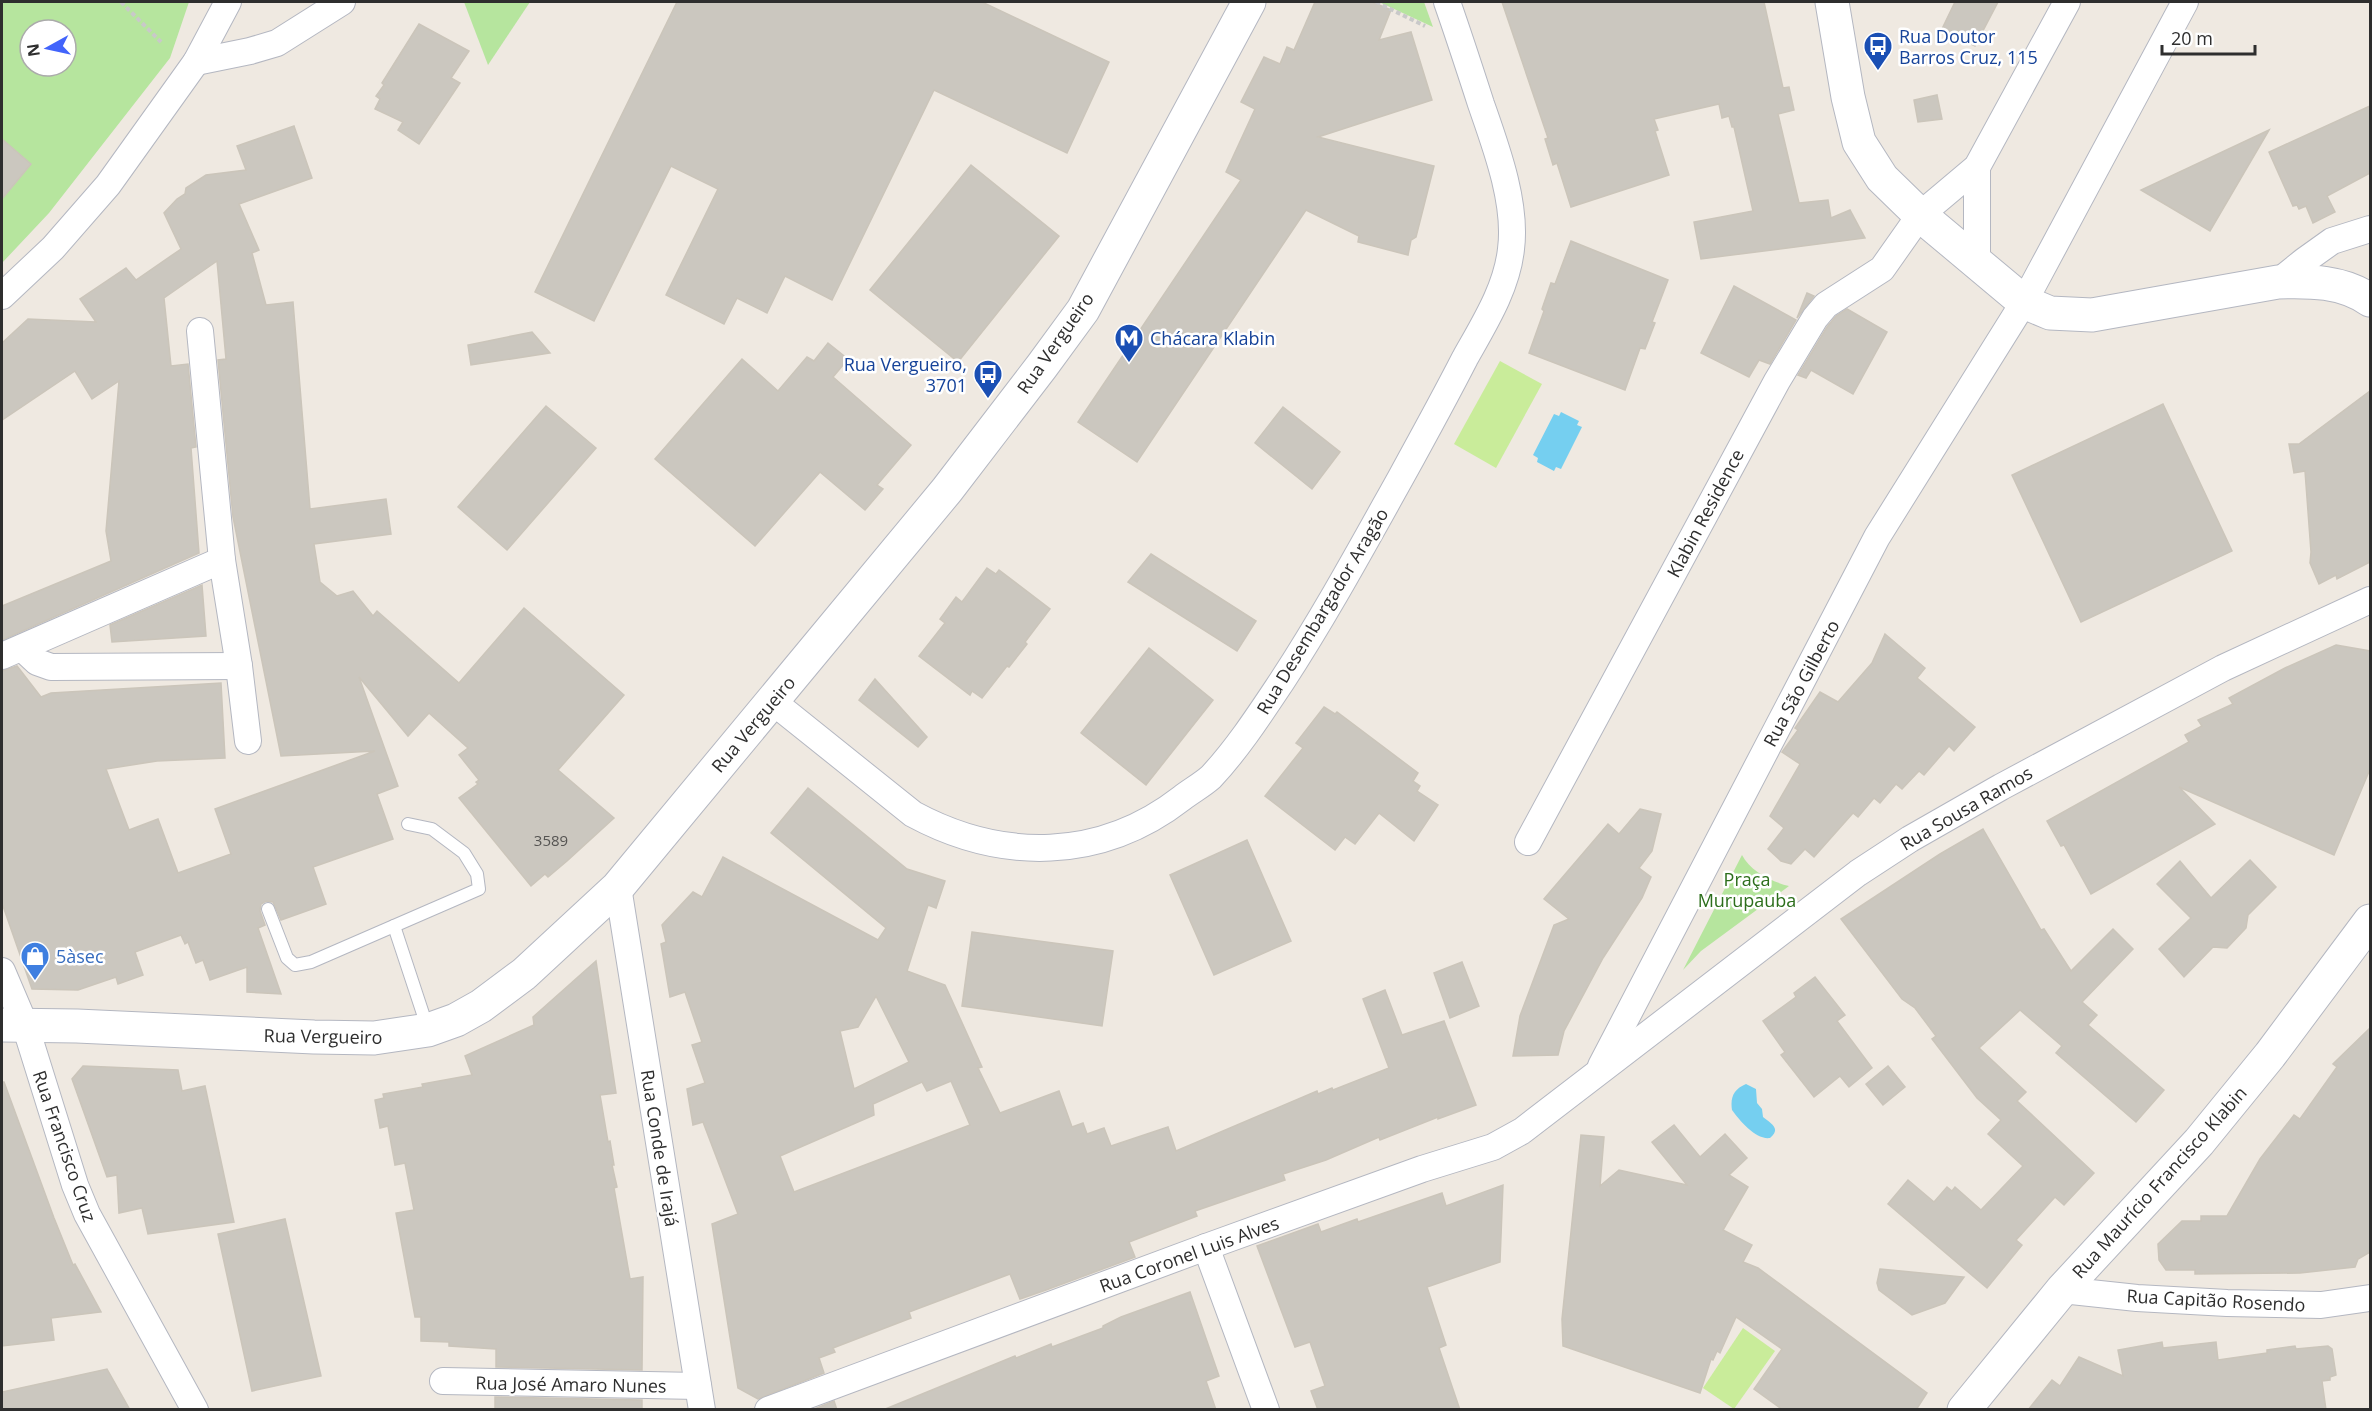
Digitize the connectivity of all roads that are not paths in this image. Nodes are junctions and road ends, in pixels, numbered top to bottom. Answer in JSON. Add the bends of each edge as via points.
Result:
{"nodes":[{"id":1,"x":228,"y":2,"type":"edge"},
{"id":2,"x":342,"y":2,"type":"edge"},
{"id":3,"x":1249,"y":2,"type":"edge"},
{"id":4,"x":1447,"y":2,"type":"edge"},
{"id":5,"x":1832,"y":2,"type":"edge"},
{"id":6,"x":2067,"y":2,"type":"edge"},
{"id":7,"x":2185,"y":2,"type":"edge"},
{"id":8,"x":196,"y":62,"type":"junction"},
{"id":9,"x":1977,"y":167,"type":"junction"},
{"id":10,"x":1920,"y":215,"type":"junction"},
{"id":11,"x":2370,"y":229,"type":"edge"},
{"id":12,"x":1977,"y":263,"type":"junction"},
{"id":13,"x":2278,"y":282,"type":"junction"},
{"id":14,"x":2,"y":296,"type":"edge"},
{"id":15,"x":2370,"y":300,"type":"edge"},
{"id":16,"x":2024,"y":302,"type":"junction"},
{"id":17,"x":200,"y":331,"type":"dead end"},
{"id":18,"x":222,"y":560,"type":"junction"},
{"id":19,"x":2370,"y":600,"type":"edge"},
{"id":20,"x":12,"y":652,"type":"edge"},
{"id":21,"x":239,"y":666,"type":"junction"},
{"id":22,"x":772,"y":701,"type":"junction"},
{"id":23,"x":248,"y":741,"type":"dead end"},
{"id":24,"x":408,"y":824,"type":"dead end"},
{"id":25,"x":1528,"y":842,"type":"dead end"},
{"id":26,"x":618,"y":887,"type":"junction"},
{"id":27,"x":268,"y":909,"type":"dead end"},
{"id":28,"x":2370,"y":921,"type":"edge"},
{"id":29,"x":394,"y":926,"type":"junction"},
{"id":30,"x":2,"y":971,"type":"edge"},
{"id":31,"x":13,"y":1025,"type":"edge"},
{"id":32,"x":428,"y":1030,"type":"junction"},
{"id":33,"x":1596,"y":1074,"type":"junction"},
{"id":34,"x":1206,"y":1247,"type":"junction"},
{"id":35,"x":2062,"y":1290,"type":"junction"},
{"id":36,"x":2370,"y":1298,"type":"edge"},
{"id":37,"x":443,"y":1381,"type":"dead end"},
{"id":38,"x":700,"y":1398,"type":"edge"},
{"id":39,"x":195,"y":1410,"type":"edge"},
{"id":40,"x":768,"y":1410,"type":"edge"},
{"id":41,"x":1266,"y":1410,"type":"edge"},
{"id":42,"x":1964,"y":1410,"type":"edge"}],
"edges":[{"from":1,"to":8,"type":"street"},
{"from":2,"to":8,"type":"street","via":[[277,43]]},
{"from":3,"to":22,"type":"main road","name":"Rua Vergueiro","via":[[1083,310],[946,490]]},
{"from":4,"to":22,"type":"street","name":"Rua Desembargador Aragão","via":[[1498,155],[1512,219],[1507,276],[1430,426],[1330,605],[1250,729],[1209,778],[1163,813],[1116,836],[1068,847],[1013,847],[945,829],[913,814]]},
{"from":5,"to":10,"type":"main road","via":[[1859,142],[1882,178]]},
{"from":6,"to":9,"type":"street"},
{"from":7,"to":16,"type":"street","name":"Rua São Gilberto"},
{"from":8,"to":14,"type":"street","via":[[108,185],[53,248]]},
{"from":9,"to":10,"type":"street","name":"Klabin Residence"},
{"from":9,"to":12,"type":"street"},
{"from":10,"to":12,"type":"main road"},
{"from":10,"to":25,"type":"street","name":"Klabin Residence","via":[[1882,269],[1826,305],[1815,318],[1777,381]]},
{"from":11,"to":13,"type":"street","via":[[2332,241]]},
{"from":12,"to":16,"type":"main road"},
{"from":13,"to":15,"type":"main road","via":[[2322,282],[2358,292]]},
{"from":13,"to":16,"type":"main road","via":[[2092,315],[2050,313]]},
{"from":16,"to":33,"type":"street","name":"Rua São Gilberto","via":[[1877,537]]},
{"from":17,"to":18,"type":"street"},
{"from":18,"to":20,"type":"street"},
{"from":18,"to":21,"type":"street"},
{"from":19,"to":33,"type":"street","name":"Rua Sousa Ramos","via":[[2223,668],[1910,839],[1858,873]]},
{"from":20,"to":21,"type":"street","via":[[51,667]]},
{"from":21,"to":23,"type":"street"},
{"from":22,"to":26,"type":"main road","name":"Rua Vergueiro"},
{"from":24,"to":29,"type":"lane","via":[[432,830],[464,854],[477,874],[479,889]]},
{"from":26,"to":32,"type":"main road","name":"Rua Vergueiro","via":[[524,974],[480,1006]]},
{"from":26,"to":38,"type":"street","name":"Rua Conde de Irajá"},
{"from":27,"to":29,"type":"lane","via":[[287,958],[295,965],[311,962]]},
{"from":28,"to":35,"type":"main road","name":"Rua Maurício Francisco Klabin","via":[[2199,1142]]},
{"from":29,"to":32,"type":"lane"},
{"from":30,"to":31,"type":"street","name":"Rua Francisco Cruz"},
{"from":31,"to":32,"type":"main road","name":"Rua Vergueiro","via":[[354,1038]]},
{"from":31,"to":39,"type":"street","name":"Rua Francisco Cruz","via":[[87,1214]]},
{"from":33,"to":34,"type":"street","name":"Rua Coronel Luis Alves","via":[[1522,1131],[1493,1147]]},
{"from":34,"to":40,"type":"street","name":"Rua Coronel Luis Alves"},
{"from":34,"to":41,"type":"street"},
{"from":35,"to":36,"type":"street","name":"Rua Capitão Rosendo","via":[[2227,1304],[2321,1305]]},
{"from":35,"to":42,"type":"main road","name":"Rua Maurício Francisco Klabin"},
{"from":37,"to":38,"type":"street","name":"Rua José Amaro Nunes"}]}
